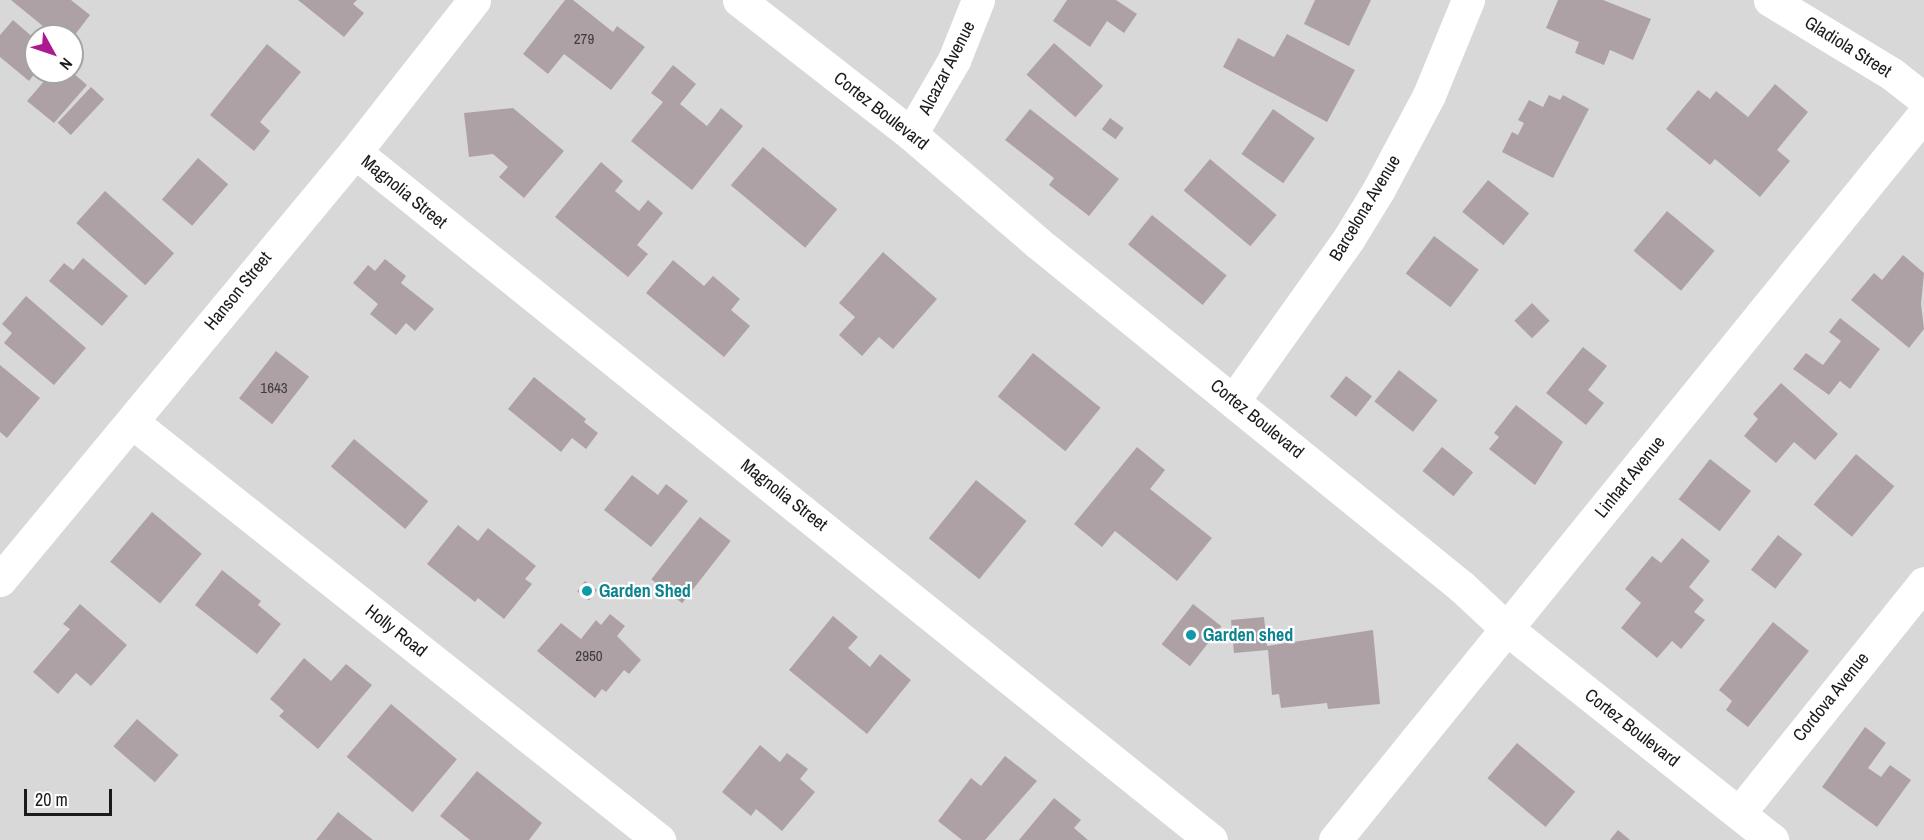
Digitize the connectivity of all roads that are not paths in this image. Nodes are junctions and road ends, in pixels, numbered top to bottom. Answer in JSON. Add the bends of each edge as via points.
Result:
{"nodes":[{"id":1,"x":474,"y":0,"type":"edge"},
{"id":2,"x":739,"y":0,"type":"edge"},
{"id":3,"x":978,"y":0,"type":"edge"},
{"id":4,"x":1468,"y":0,"type":"edge"},
{"id":5,"x":1770,"y":0,"type":"edge"},
{"id":6,"x":1924,"y":99,"type":"edge"},
{"id":7,"x":1924,"y":114,"type":"edge"},
{"id":8,"x":911,"y":134,"type":"junction"},
{"id":9,"x":355,"y":152,"type":"junction"},
{"id":10,"x":1234,"y":400,"type":"junction"},
{"id":11,"x":132,"y":422,"type":"junction"},
{"id":12,"x":0,"y":580,"type":"edge"},
{"id":13,"x":1924,"y":583,"type":"edge"},
{"id":14,"x":1507,"y":629,"type":"junction"},
{"id":15,"x":1739,"y":813,"type":"junction"},
{"id":16,"x":659,"y":840,"type":"edge"},
{"id":17,"x":1211,"y":840,"type":"edge"},
{"id":18,"x":1335,"y":840,"type":"edge"},
{"id":19,"x":1772,"y":840,"type":"edge"}],
"edges":[{"from":1,"to":9,"type":"street","name":"Hanson Street"},
{"from":2,"to":8,"type":"street","name":"Cortez Boulevard"},
{"from":3,"to":8,"type":"street","name":"Alcazar Avenue","via":[[950,68]]},
{"from":4,"to":10,"type":"street","name":"Barcelona Avenue","via":[[1429,95],[1379,189],[1350,238]]},
{"from":5,"to":6,"type":"street","name":"Gladiola Street","via":[[1865,57]]},
{"from":7,"to":14,"type":"street","name":"Linhart Avenue"},
{"from":8,"to":10,"type":"street","name":"Cortez Boulevard","via":[[1038,243]]},
{"from":9,"to":11,"type":"street","name":"Hanson Street"},
{"from":9,"to":17,"type":"street","name":"Magnolia Street"},
{"from":10,"to":14,"type":"street","name":"Cortez Boulevard"},
{"from":11,"to":12,"type":"street","name":"Hanson Street"},
{"from":11,"to":16,"type":"street","name":"Holly Road"},
{"from":13,"to":15,"type":"street","name":"Cordova Avenue"},
{"from":14,"to":15,"type":"street","name":"Cortez Boulevard"},
{"from":14,"to":18,"type":"street","name":"Linhart Avenue"},
{"from":15,"to":19,"type":"street","name":"Cortez Boulevard"}]}
